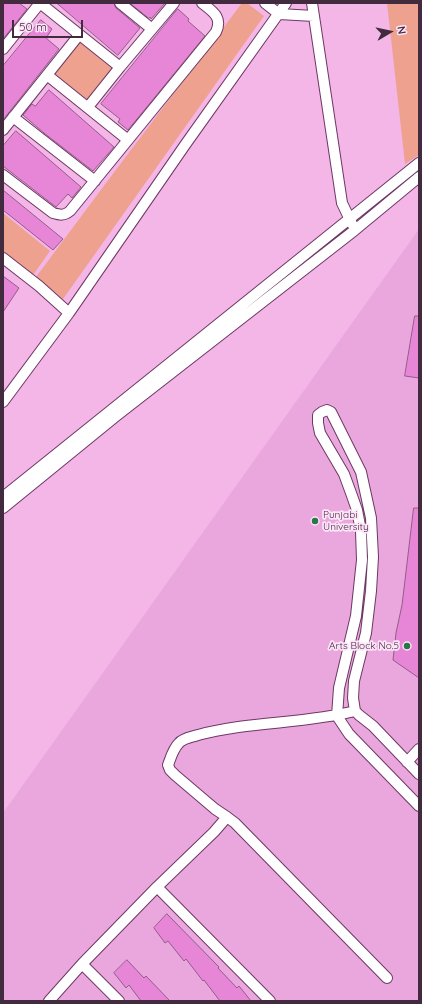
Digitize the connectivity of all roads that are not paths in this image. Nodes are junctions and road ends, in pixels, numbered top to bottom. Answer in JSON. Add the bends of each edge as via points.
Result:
{"nodes":[{"id":1,"x":40,"y":3,"type":"edge"},
{"id":2,"x":120,"y":3,"type":"edge"},
{"id":3,"x":174,"y":3,"type":"edge"},
{"id":4,"x":202,"y":3,"type":"edge"},
{"id":5,"x":265,"y":3,"type":"edge"},
{"id":6,"x":286,"y":3,"type":"edge"},
{"id":7,"x":312,"y":3,"type":"edge"},
{"id":8,"x":279,"y":14,"type":"junction"},
{"id":9,"x":314,"y":16,"type":"junction"},
{"id":10,"x":152,"y":29,"type":"junction"},
{"id":11,"x":79,"y":35,"type":"junction"},
{"id":12,"x":3,"y":49,"type":"edge"},
{"id":13,"x":120,"y":67,"type":"junction"},
{"id":14,"x":47,"y":75,"type":"junction"},
{"id":15,"x":88,"y":107,"type":"junction"},
{"id":16,"x":13,"y":117,"type":"junction"},
{"id":17,"x":3,"y":130,"type":"edge"},
{"id":18,"x":128,"y":140,"type":"junction"},
{"id":19,"x":419,"y":163,"type":"edge"},
{"id":20,"x":3,"y":175,"type":"edge"},
{"id":21,"x":419,"y":177,"type":"edge"},
{"id":22,"x":95,"y":181,"type":"junction"},
{"id":23,"x":350,"y":219,"type":"junction"},
{"id":24,"x":355,"y":230,"type":"junction"},
{"id":25,"x":3,"y":258,"type":"edge"},
{"id":26,"x":69,"y":313,"type":"junction"},
{"id":27,"x":3,"y":402,"type":"edge"},
{"id":28,"x":3,"y":497,"type":"edge"},
{"id":29,"x":3,"y":508,"type":"edge"},
{"id":30,"x":355,"y":711,"type":"junction"},
{"id":31,"x":337,"y":716,"type":"junction"},
{"id":32,"x":419,"y":749,"type":"edge"},
{"id":33,"x":407,"y":762,"type":"junction"},
{"id":34,"x":419,"y":774,"type":"edge"},
{"id":35,"x":419,"y":806,"type":"edge"},
{"id":36,"x":227,"y":817,"type":"junction"},
{"id":37,"x":157,"y":887,"type":"junction"},
{"id":38,"x":82,"y":964,"type":"junction"},
{"id":39,"x":387,"y":978,"type":"dead end"},
{"id":40,"x":49,"y":1001,"type":"edge"},
{"id":41,"x":119,"y":1001,"type":"edge"},
{"id":42,"x":270,"y":1001,"type":"edge"}],
"edges":[{"from":1,"to":11,"type":"street"},
{"from":1,"to":12,"type":"street"},
{"from":2,"to":10,"type":"street"},
{"from":3,"to":10,"type":"street"},
{"from":4,"to":18,"type":"street","via":[[218,18],[216,32]]},
{"from":5,"to":8,"type":"street"},
{"from":6,"to":8,"type":"street"},
{"from":7,"to":9,"type":"street"},
{"from":8,"to":9,"type":"street"},
{"from":8,"to":26,"type":"street"},
{"from":9,"to":23,"type":"street","via":[[342,203]]},
{"from":10,"to":13,"type":"street"},
{"from":11,"to":13,"type":"street"},
{"from":11,"to":14,"type":"street"},
{"from":13,"to":15,"type":"street"},
{"from":14,"to":15,"type":"street"},
{"from":14,"to":16,"type":"street"},
{"from":15,"to":18,"type":"street"},
{"from":16,"to":17,"type":"street"},
{"from":16,"to":22,"type":"street"},
{"from":18,"to":22,"type":"street"},
{"from":19,"to":23,"type":"street"},
{"from":20,"to":22,"type":"street","via":[[59,215],[70,211]]},
{"from":21,"to":24,"type":"street"},
{"from":23,"to":24,"type":"street"},
{"from":23,"to":28,"type":"street"},
{"from":24,"to":29,"type":"street","via":[[116,416]]},
{"from":25,"to":26,"type":"street"},
{"from":26,"to":27,"type":"street"},
{"from":30,"to":31,"type":"street"},
{"from":30,"to":31,"type":"street","via":[[354,680],[366,633],[371,590],[371,518],[361,472],[331,412],[327,410],[318,415],[320,433],[344,474],[357,510],[362,560],[356,616],[339,688]]},
{"from":30,"to":33,"type":"street"},
{"from":31,"to":35,"type":"street","via":[[349,734]]},
{"from":31,"to":36,"type":"street","via":[[249,725],[208,732],[179,742],[172,751],[168,764],[170,770]]},
{"from":32,"to":33,"type":"street"},
{"from":33,"to":34,"type":"street"},
{"from":36,"to":37,"type":"street"},
{"from":36,"to":39,"type":"street"},
{"from":37,"to":38,"type":"street"},
{"from":37,"to":42,"type":"street"},
{"from":38,"to":40,"type":"street"},
{"from":38,"to":41,"type":"street"}]}
